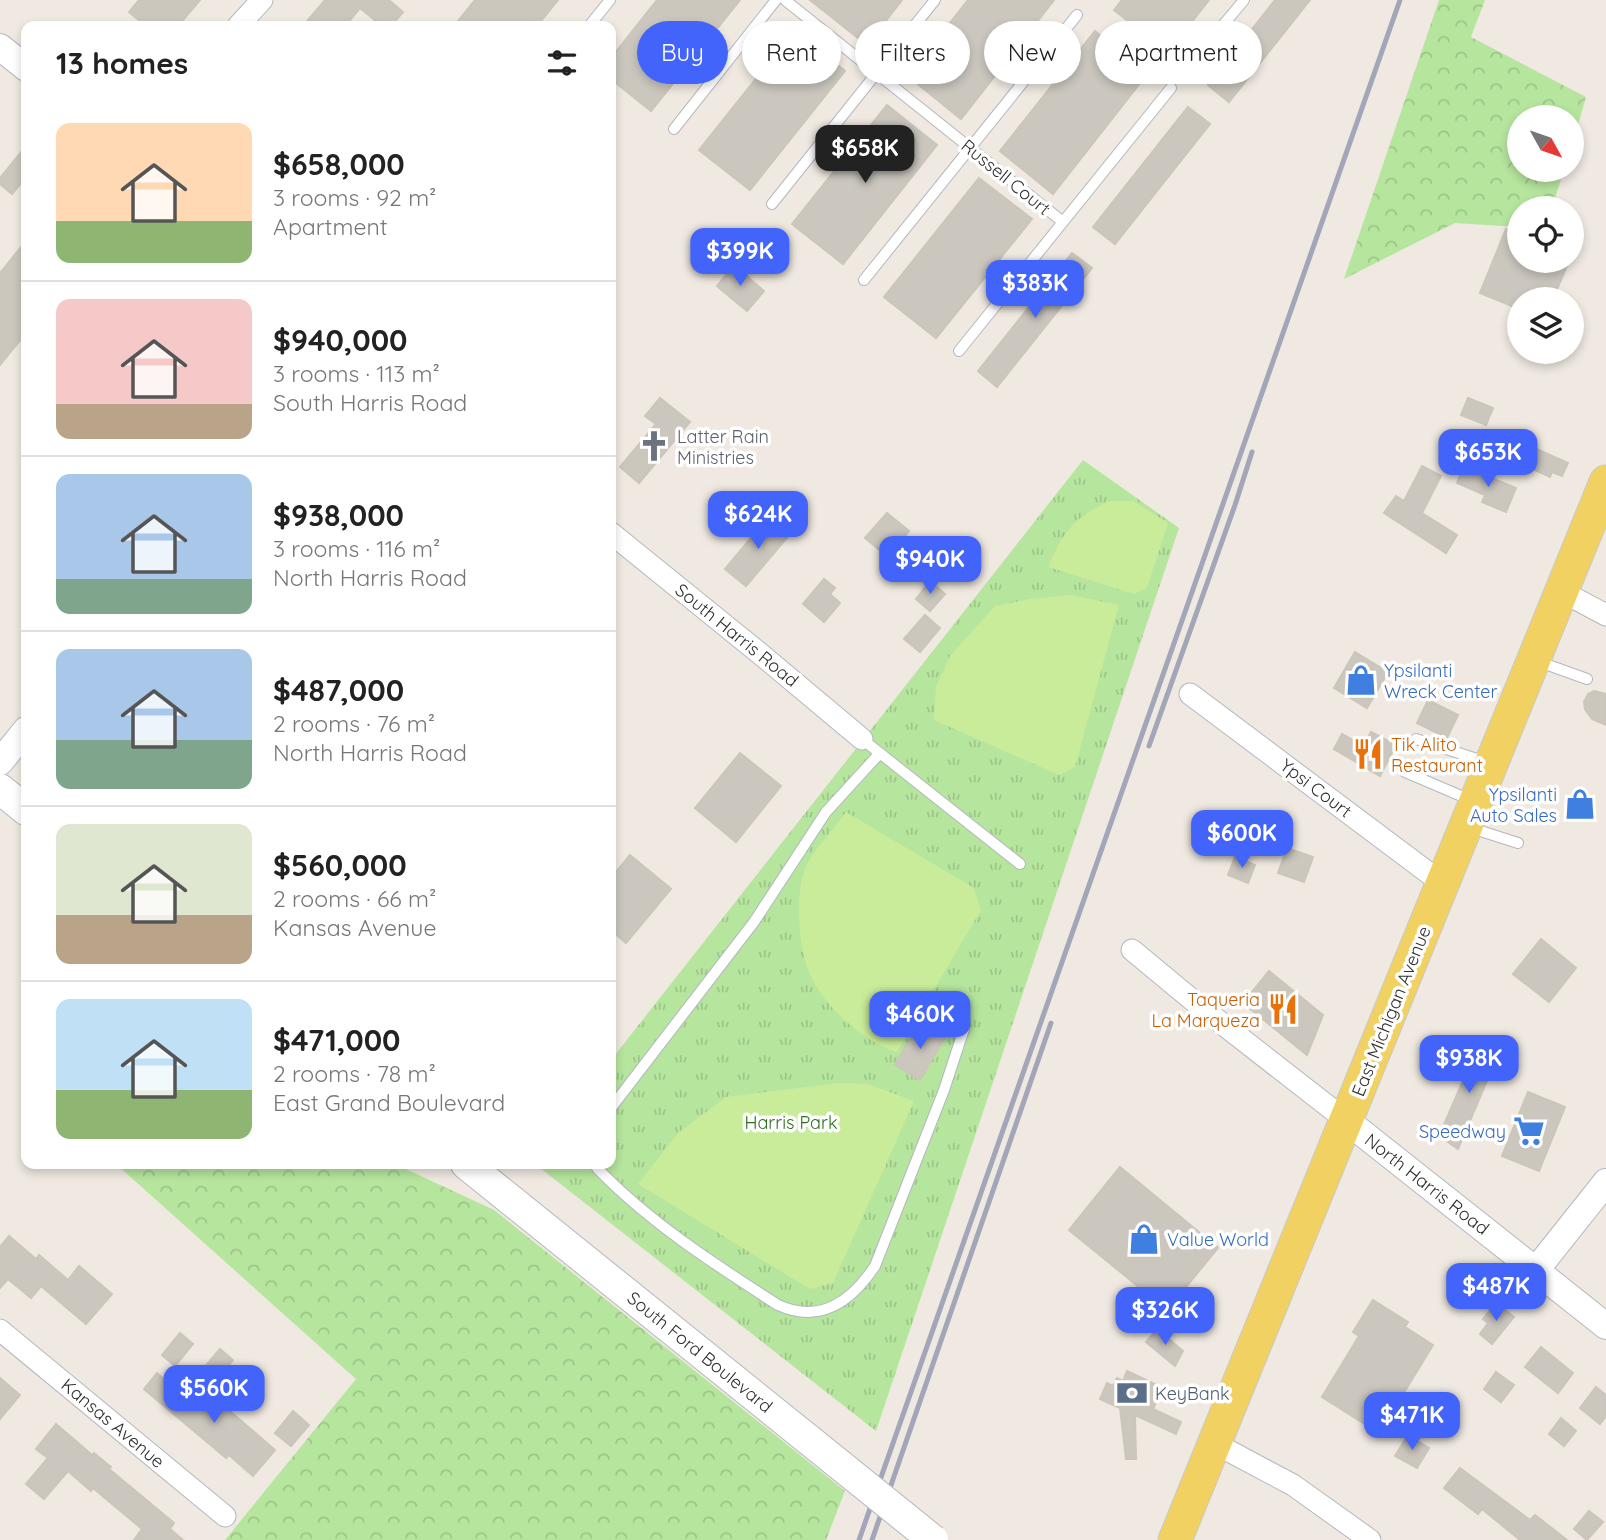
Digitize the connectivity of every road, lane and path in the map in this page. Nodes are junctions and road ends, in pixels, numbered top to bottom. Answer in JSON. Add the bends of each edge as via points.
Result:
{"nodes":[{"id":1,"x":262,"y":0,"type":"edge"},
{"id":2,"x":610,"y":0,"type":"edge"},
{"id":3,"x":776,"y":0,"type":"edge"},
{"id":4,"x":785,"y":0,"type":"edge"},
{"id":5,"x":935,"y":0,"type":"edge"},
{"id":6,"x":1244,"y":0,"type":"edge"},
{"id":7,"x":1077,"y":15,"type":"dead end"},
{"id":8,"x":243,"y":21,"type":"edge"},
{"id":9,"x":593,"y":21,"type":"edge"},
{"id":10,"x":918,"y":21,"type":"edge"},
{"id":11,"x":1226,"y":21,"type":"edge"},
{"id":12,"x":0,"y":47,"type":"edge"},
{"id":13,"x":855,"y":56,"type":"edge"},
{"id":14,"x":21,"y":64,"type":"edge"},
{"id":15,"x":868,"y":84,"type":"edge"},
{"id":16,"x":891,"y":84,"type":"edge"},
{"id":17,"x":1171,"y":88,"type":"dead end"},
{"id":18,"x":674,"y":129,"type":"dead end"},
{"id":19,"x":971,"y":148,"type":"junction"},
{"id":20,"x":772,"y":204,"type":"dead end"},
{"id":21,"x":1063,"y":222,"type":"junction"},
{"id":22,"x":864,"y":280,"type":"dead end"},
{"id":23,"x":959,"y":351,"type":"dead end"},
{"id":24,"x":1606,"y":482,"type":"edge"},
{"id":25,"x":616,"y":537,"type":"edge"},
{"id":26,"x":1561,"y":591,"type":"junction"},
{"id":27,"x":1606,"y":615,"type":"edge"},
{"id":28,"x":1533,"y":660,"type":"junction"},
{"id":29,"x":1587,"y":680,"type":"dead end"},
{"id":30,"x":1190,"y":694,"type":"dead end"},
{"id":31,"x":21,"y":736,"type":"edge"},
{"id":32,"x":862,"y":739,"type":"joint"},
{"id":33,"x":1416,"y":739,"type":"dead end"},
{"id":34,"x":880,"y":753,"type":"junction"},
{"id":35,"x":0,"y":762,"type":"edge"},
{"id":36,"x":1491,"y":764,"type":"junction"},
{"id":37,"x":1405,"y":772,"type":"dead end"},
{"id":38,"x":0,"y":789,"type":"edge"},
{"id":39,"x":21,"y":806,"type":"edge"},
{"id":40,"x":1470,"y":814,"type":"junction"},
{"id":41,"x":1518,"y":844,"type":"dead end"},
{"id":42,"x":1020,"y":864,"type":"dead end"},
{"id":43,"x":1442,"y":883,"type":"junction"},
{"id":44,"x":1132,"y":950,"type":"dead end"},
{"id":45,"x":964,"y":1029,"type":"dead end"},
{"id":46,"x":616,"y":1101,"type":"edge"},
{"id":47,"x":1347,"y":1121,"type":"junction"},
{"id":48,"x":472,"y":1169,"type":"edge"},
{"id":49,"x":598,"y":1169,"type":"edge"},
{"id":50,"x":1606,"y":1182,"type":"edge"},
{"id":51,"x":1536,"y":1270,"type":"junction"},
{"id":52,"x":1606,"y":1326,"type":"edge"},
{"id":53,"x":0,"y":1330,"type":"edge"},
{"id":54,"x":1214,"y":1443,"type":"junction"},
{"id":55,"x":225,"y":1516,"type":"dead end"},
{"id":56,"x":933,"y":1540,"type":"edge"},
{"id":57,"x":1175,"y":1540,"type":"edge"},
{"id":58,"x":1370,"y":1540,"type":"edge"}],
"edges":[{"from":1,"to":8,"type":"street"},
{"from":2,"to":9,"type":"lane"},
{"from":3,"to":18,"type":"lane"},
{"from":4,"to":13,"type":"lane","name":"Russell Court"},
{"from":5,"to":10,"type":"lane"},
{"from":6,"to":11,"type":"lane"},
{"from":7,"to":19,"type":"lane"},
{"from":12,"to":14,"type":"street"},
{"from":15,"to":20,"type":"lane"},
{"from":16,"to":19,"type":"lane","name":"Russell Court"},
{"from":17,"to":21,"type":"lane"},
{"from":19,"to":21,"type":"lane","name":"Russell Court"},
{"from":19,"to":22,"type":"lane"},
{"from":21,"to":23,"type":"lane"},
{"from":24,"to":26,"type":"main road","name":"East Michigan Avenue"},
{"from":25,"to":32,"type":"street","name":"South Harris Road"},
{"from":26,"to":27,"type":"street"},
{"from":26,"to":28,"type":"main road","name":"East Michigan Avenue"},
{"from":28,"to":29,"type":"lane"},
{"from":28,"to":36,"type":"main road","name":"East Michigan Avenue"},
{"from":30,"to":43,"type":"street","name":"Ypsi Court"},
{"from":31,"to":35,"type":"street"},
{"from":32,"to":34,"type":"lane"},
{"from":33,"to":36,"type":"lane"},
{"from":34,"to":42,"type":"lane"},
{"from":34,"to":46,"type":"lane","via":[[826,812],[754,922]]},
{"from":36,"to":40,"type":"main road","name":"East Michigan Avenue"},
{"from":37,"to":40,"type":"lane"},
{"from":38,"to":39,"type":"main road"},
{"from":40,"to":41,"type":"lane"},
{"from":40,"to":43,"type":"main road","name":"East Michigan Avenue"},
{"from":43,"to":47,"type":"main road","name":"East Michigan Avenue"},
{"from":44,"to":47,"type":"street"},
{"from":45,"to":49,"type":"lane","via":[[875,1266],[863,1284],[833,1306],[812,1313],[778,1305],[653,1219]]},
{"from":47,"to":51,"type":"street","name":"North Harris Road"},
{"from":47,"to":54,"type":"main road","name":"East Michigan Avenue"},
{"from":48,"to":56,"type":"main road","name":"South Ford Boulevard","bridge":true},
{"from":50,"to":51,"type":"street"},
{"from":51,"to":52,"type":"street","name":"North Harris Road"},
{"from":53,"to":55,"type":"street","name":"Kansas Avenue"},
{"from":54,"to":57,"type":"main road","name":"East Michigan Avenue"},
{"from":54,"to":58,"type":"street","via":[[1293,1485]]}]}
